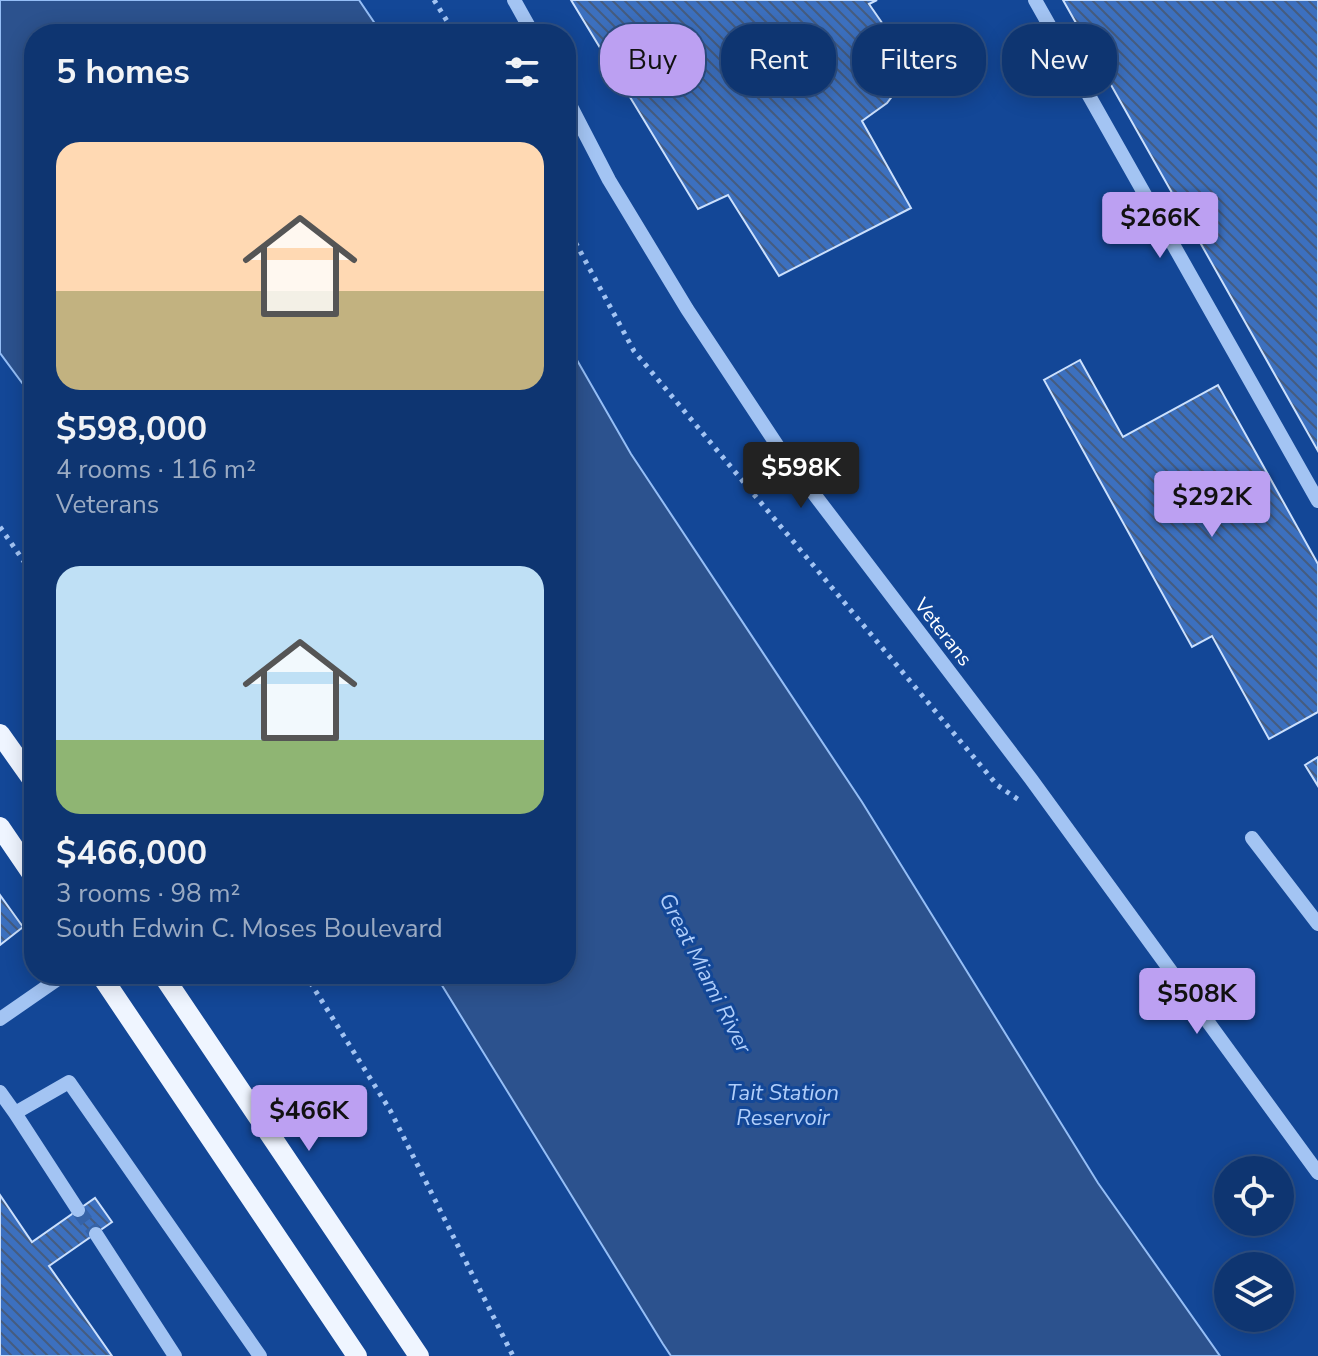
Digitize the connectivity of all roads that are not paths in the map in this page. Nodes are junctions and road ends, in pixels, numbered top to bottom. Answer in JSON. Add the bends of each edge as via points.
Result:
{"nodes":[{"id":1,"x":514,"y":0,"type":"edge"},
{"id":2,"x":1035,"y":0,"type":"edge"},
{"id":3,"x":527,"y":24,"type":"edge"},
{"id":4,"x":576,"y":116,"type":"edge"},
{"id":5,"x":1318,"y":501,"type":"edge"},
{"id":6,"x":0,"y":734,"type":"edge"},
{"id":7,"x":24,"y":768,"type":"edge"},
{"id":8,"x":0,"y":827,"type":"edge"},
{"id":9,"x":1252,"y":838,"type":"dead end"},
{"id":10,"x":24,"y":862,"type":"edge"},
{"id":11,"x":1318,"y":924,"type":"edge"},
{"id":12,"x":51,"y":984,"type":"edge"},
{"id":13,"x":107,"y":984,"type":"edge"},
{"id":14,"x":169,"y":984,"type":"edge"},
{"id":15,"x":0,"y":1019,"type":"edge"},
{"id":16,"x":0,"y":1092,"type":"edge"},
{"id":17,"x":15,"y":1113,"type":"junction"},
{"id":18,"x":1318,"y":1173,"type":"edge"},
{"id":19,"x":78,"y":1210,"type":"tunnel mouth"},
{"id":20,"x":96,"y":1234,"type":"tunnel mouth"},
{"id":21,"x":175,"y":1356,"type":"edge"},
{"id":22,"x":260,"y":1356,"type":"edge"},
{"id":23,"x":357,"y":1356,"type":"edge"},
{"id":24,"x":419,"y":1356,"type":"edge"}],
"edges":[{"from":1,"to":3,"type":"street"},
{"from":2,"to":5,"type":"street"},
{"from":4,"to":18,"type":"street","name":"Veterans","via":[[671,283],[779,448],[1031,779]]},
{"from":6,"to":7,"type":"main road"},
{"from":8,"to":10,"type":"main road"},
{"from":9,"to":11,"type":"street"},
{"from":12,"to":15,"type":"street"},
{"from":13,"to":23,"type":"main road"},
{"from":14,"to":24,"type":"main road"},
{"from":16,"to":17,"type":"street"},
{"from":17,"to":19,"type":"street"},
{"from":17,"to":22,"type":"street","via":[[69,1082]]},
{"from":20,"to":21,"type":"street"}]}
